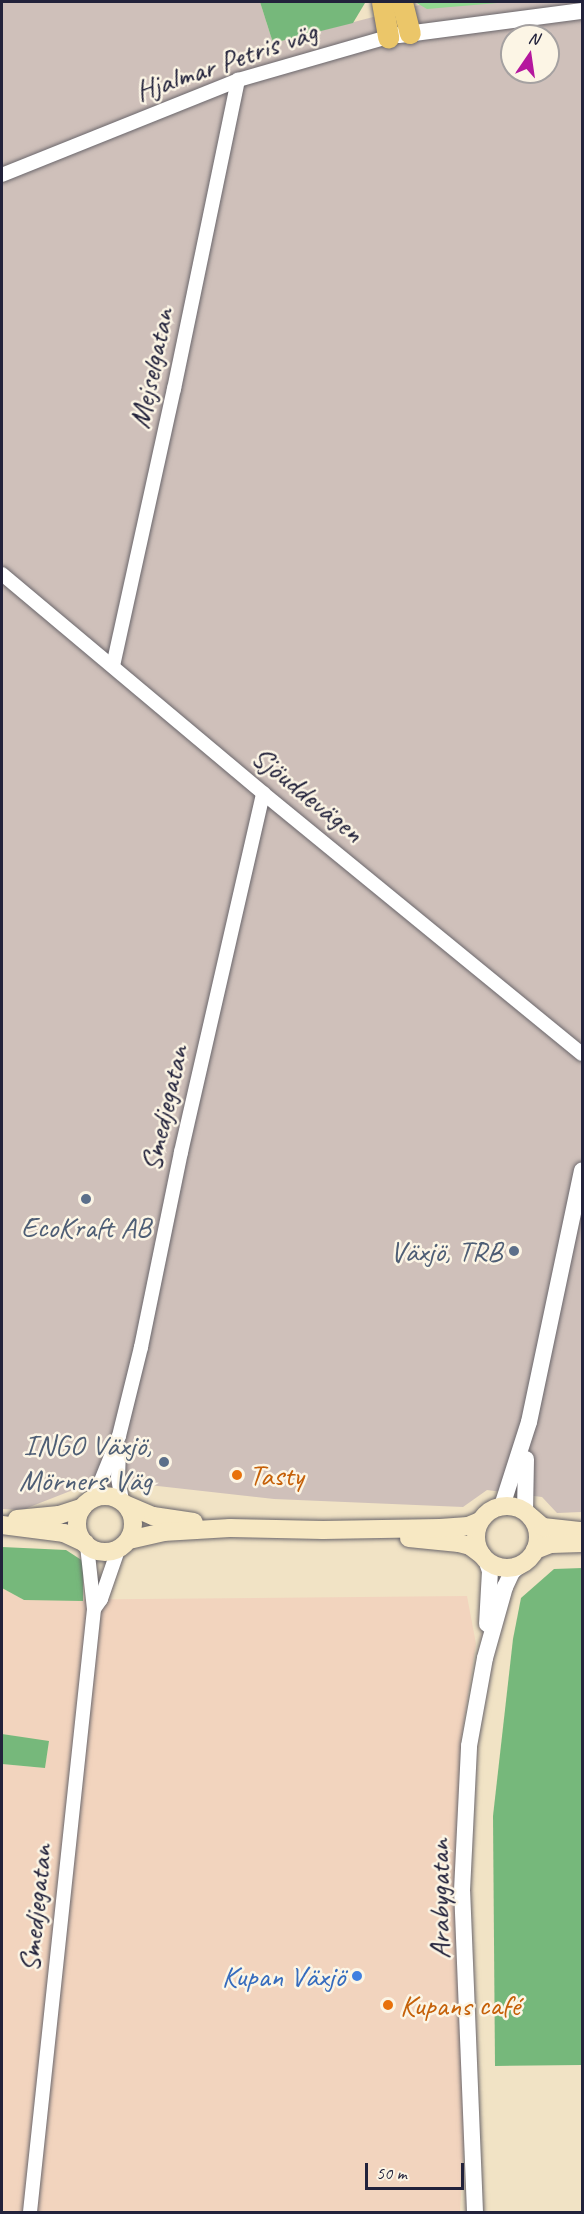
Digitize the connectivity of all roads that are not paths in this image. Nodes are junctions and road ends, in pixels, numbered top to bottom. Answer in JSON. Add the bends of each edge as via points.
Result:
{"nodes":[{"id":1,"x":382,"y":2,"type":"edge"},
{"id":2,"x":402,"y":2,"type":"edge"},
{"id":3,"x":582,"y":10,"type":"edge"},
{"id":4,"x":410,"y":33,"type":"junction"},
{"id":5,"x":388,"y":37,"type":"junction"},
{"id":6,"x":238,"y":80,"type":"junction"},
{"id":7,"x":2,"y":175,"type":"edge"},
{"id":8,"x":2,"y":574,"type":"edge"},
{"id":9,"x":113,"y":666,"type":"junction"},
{"id":10,"x":263,"y":793,"type":"junction"},
{"id":11,"x":582,"y":1054,"type":"edge"},
{"id":12,"x":582,"y":1171,"type":"edge"},
{"id":13,"x":530,"y":1422,"type":"junction"},
{"id":14,"x":119,"y":1436,"type":"junction"},
{"id":15,"x":89,"y":1502,"type":"junction"},
{"id":16,"x":124,"y":1503,"type":"junction"},
{"id":17,"x":502,"y":1506,"type":"junction"},
{"id":18,"x":528,"y":1515,"type":"junction"},
{"id":19,"x":2,"y":1520,"type":"edge"},
{"id":20,"x":480,"y":1521,"type":"junction"},
{"id":21,"x":2,"y":1525,"type":"edge"},
{"id":22,"x":230,"y":1528,"type":"junction"},
{"id":23,"x":323,"y":1530,"type":"junction"},
{"id":24,"x":582,"y":1531,"type":"edge"},
{"id":25,"x":582,"y":1543,"type":"edge"},
{"id":26,"x":86,"y":1544,"type":"junction"},
{"id":27,"x":123,"y":1545,"type":"junction"},
{"id":28,"x":535,"y":1550,"type":"junction"},
{"id":29,"x":484,"y":1557,"type":"junction"},
{"id":30,"x":519,"y":1566,"type":"junction"},
{"id":31,"x":94,"y":1610,"type":"junction"},
{"id":32,"x":485,"y":1658,"type":"junction"},
{"id":33,"x":30,"y":2212,"type":"edge"},
{"id":34,"x":475,"y":2212,"type":"edge"}],
"edges":[{"from":1,"to":5,"type":"highway"},
{"from":2,"to":4,"type":"highway"},
{"from":3,"to":4,"type":"street","name":"Hjalmar Petris väg"},
{"from":4,"to":5,"type":"street","name":"Hjalmar Petris väg"},
{"from":5,"to":6,"type":"street","name":"Hjalmar Petris väg"},
{"from":6,"to":7,"type":"street","name":"Hjalmar Petris väg"},
{"from":6,"to":9,"type":"street","name":"Mejselgatan"},
{"from":8,"to":9,"type":"street","name":"Sjöuddevägen"},
{"from":9,"to":10,"type":"street","name":"Sjöuddevägen"},
{"from":10,"to":11,"type":"street","name":"Sjöuddevägen"},
{"from":10,"to":14,"type":"street","name":"Smedjegatan"},
{"from":12,"to":13,"type":"street"},
{"from":13,"to":17,"type":"street"},
{"from":13,"to":18,"type":"street","via":[[524,1489]]},
{"from":14,"to":15,"type":"street","name":"Smedjegatan"},
{"from":14,"to":16,"type":"street","name":"Smedjegatan","via":[[118,1478]]},
{"from":15,"to":16,"type":"main road","via":[[108,1496]]},
{"from":15,"to":19,"type":"main road","via":[[47,1517]]},
{"from":15,"to":26,"type":"main road","via":[[77,1523]]},
{"from":16,"to":22,"type":"main road","via":[[153,1516]]},
{"from":16,"to":27,"type":"main road","via":[[134,1523]]},
{"from":17,"to":18,"type":"main road","via":[[513,1506]]},
{"from":17,"to":20,"type":"main road"},
{"from":18,"to":24,"type":"main road","via":[[543,1527]]},
{"from":18,"to":28,"type":"main road","via":[[538,1538]]},
{"from":20,"to":23,"type":"main road","via":[[457,1527]]},
{"from":20,"to":29,"type":"main road","via":[[476,1534]]},
{"from":21,"to":26,"type":"main road","via":[[64,1533]]},
{"from":22,"to":23,"type":"main road"},
{"from":22,"to":27,"type":"main road","via":[[163,1532]]},
{"from":23,"to":29,"type":"main road","via":[[459,1543]]},
{"from":25,"to":28,"type":"main road","via":[[551,1544]]},
{"from":26,"to":27,"type":"main road","via":[[102,1552]]},
{"from":26,"to":31,"type":"street","name":"Smedjegatan"},
{"from":27,"to":31,"type":"street","name":"Smedjegatan"},
{"from":28,"to":30,"type":"main road"},
{"from":29,"to":30,"type":"main road","via":[[500,1567]]},
{"from":29,"to":32,"type":"street","name":"Arabygatan","via":[[490,1580]]},
{"from":30,"to":32,"type":"street","name":"Arabygatan","via":[[505,1587]]},
{"from":31,"to":33,"type":"street","name":"Smedjegatan"},
{"from":32,"to":34,"type":"street","name":"Arabygatan","via":[[469,1746],[462,1891]]}]}
